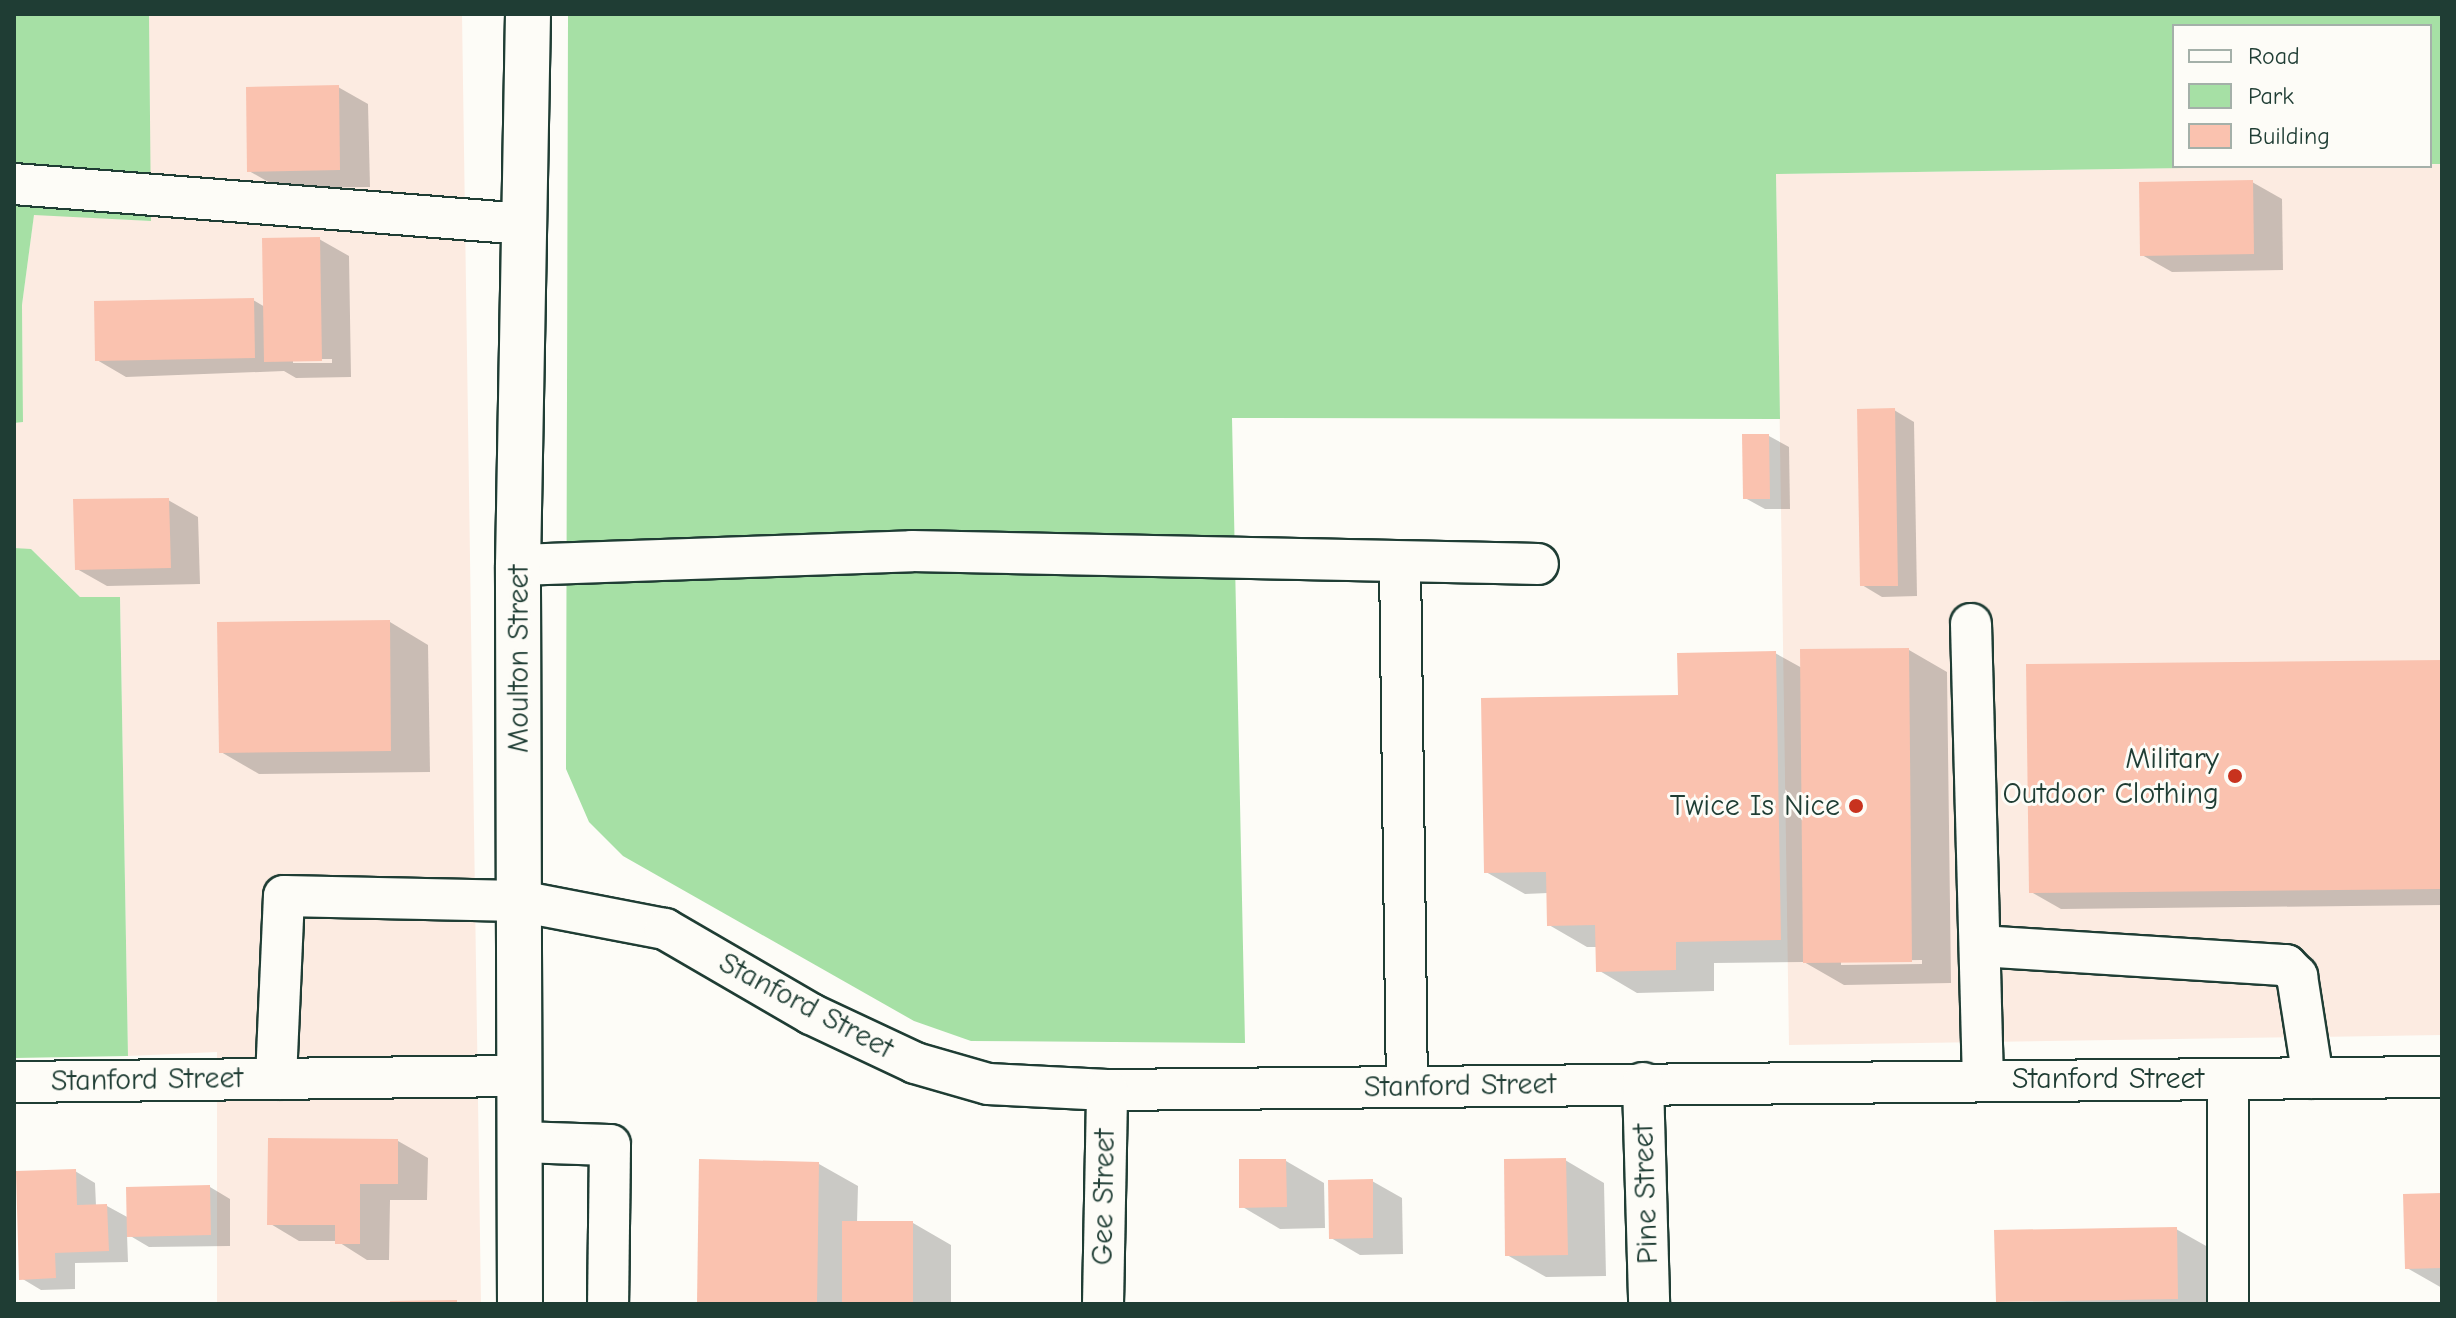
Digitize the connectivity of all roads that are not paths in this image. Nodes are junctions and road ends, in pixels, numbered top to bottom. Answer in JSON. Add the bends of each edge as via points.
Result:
{"nodes":[{"id":1,"x":528,"y":14,"type":"edge"},
{"id":2,"x":14,"y":184,"type":"edge"},
{"id":3,"x":524,"y":224,"type":"junction"},
{"id":4,"x":1400,"y":562,"type":"junction"},
{"id":5,"x":1538,"y":564,"type":"dead end"},
{"id":6,"x":518,"y":565,"type":"junction"},
{"id":7,"x":1971,"y":624,"type":"dead end"},
{"id":8,"x":519,"y":901,"type":"junction"},
{"id":9,"x":1980,"y":946,"type":"junction"},
{"id":10,"x":519,"y":1076,"type":"junction"},
{"id":11,"x":2442,"y":1077,"type":"edge"},
{"id":12,"x":2313,"y":1078,"type":"junction"},
{"id":13,"x":276,"y":1079,"type":"junction"},
{"id":14,"x":2228,"y":1079,"type":"junction"},
{"id":15,"x":1983,"y":1080,"type":"junction"},
{"id":16,"x":14,"y":1082,"type":"edge"},
{"id":17,"x":1643,"y":1083,"type":"junction"},
{"id":18,"x":1407,"y":1087,"type":"junction"},
{"id":19,"x":1107,"y":1090,"type":"junction"},
{"id":20,"x":519,"y":1142,"type":"junction"},
{"id":21,"x":520,"y":1304,"type":"edge"},
{"id":22,"x":608,"y":1304,"type":"edge"},
{"id":23,"x":1103,"y":1304,"type":"edge"},
{"id":24,"x":1649,"y":1304,"type":"edge"},
{"id":25,"x":2228,"y":1304,"type":"edge"}],
"edges":[{"from":1,"to":3,"type":"main road","name":"Moulton Street"},
{"from":2,"to":3,"type":"street"},
{"from":3,"to":6,"type":"main road","name":"Moulton Street"},
{"from":4,"to":5,"type":"street"},
{"from":4,"to":6,"type":"street","via":[[912,551]]},
{"from":4,"to":18,"type":"street"},
{"from":6,"to":8,"type":"main road","name":"Moulton Street"},
{"from":7,"to":9,"type":"street"},
{"from":8,"to":10,"type":"main road","name":"Moulton Street"},
{"from":8,"to":13,"type":"street","name":"Stanford Street","via":[[284,896]]},
{"from":8,"to":19,"type":"street","name":"Stanford Street","via":[[665,929],[811,1014],[915,1063],[988,1084]]},
{"from":9,"to":12,"type":"street","via":[[2286,965],[2297,976]]},
{"from":9,"to":15,"type":"street"},
{"from":10,"to":13,"type":"street","name":"Stanford Street"},
{"from":10,"to":20,"type":"main road","name":"Moulton Street"},
{"from":11,"to":12,"type":"street","name":"Stanford Street"},
{"from":12,"to":14,"type":"street","name":"Stanford Street"},
{"from":13,"to":16,"type":"street","name":"Stanford Street"},
{"from":14,"to":15,"type":"street","name":"Stanford Street"},
{"from":14,"to":25,"type":"street"},
{"from":15,"to":17,"type":"street","name":"Stanford Street"},
{"from":17,"to":18,"type":"street","name":"Stanford Street"},
{"from":17,"to":24,"type":"street","name":"Pine Street"},
{"from":18,"to":19,"type":"street","name":"Stanford Street"},
{"from":19,"to":23,"type":"street","name":"Gee Street"},
{"from":20,"to":21,"type":"main road","name":"Moulton Street"},
{"from":20,"to":22,"type":"street","via":[[610,1145]]}]}
